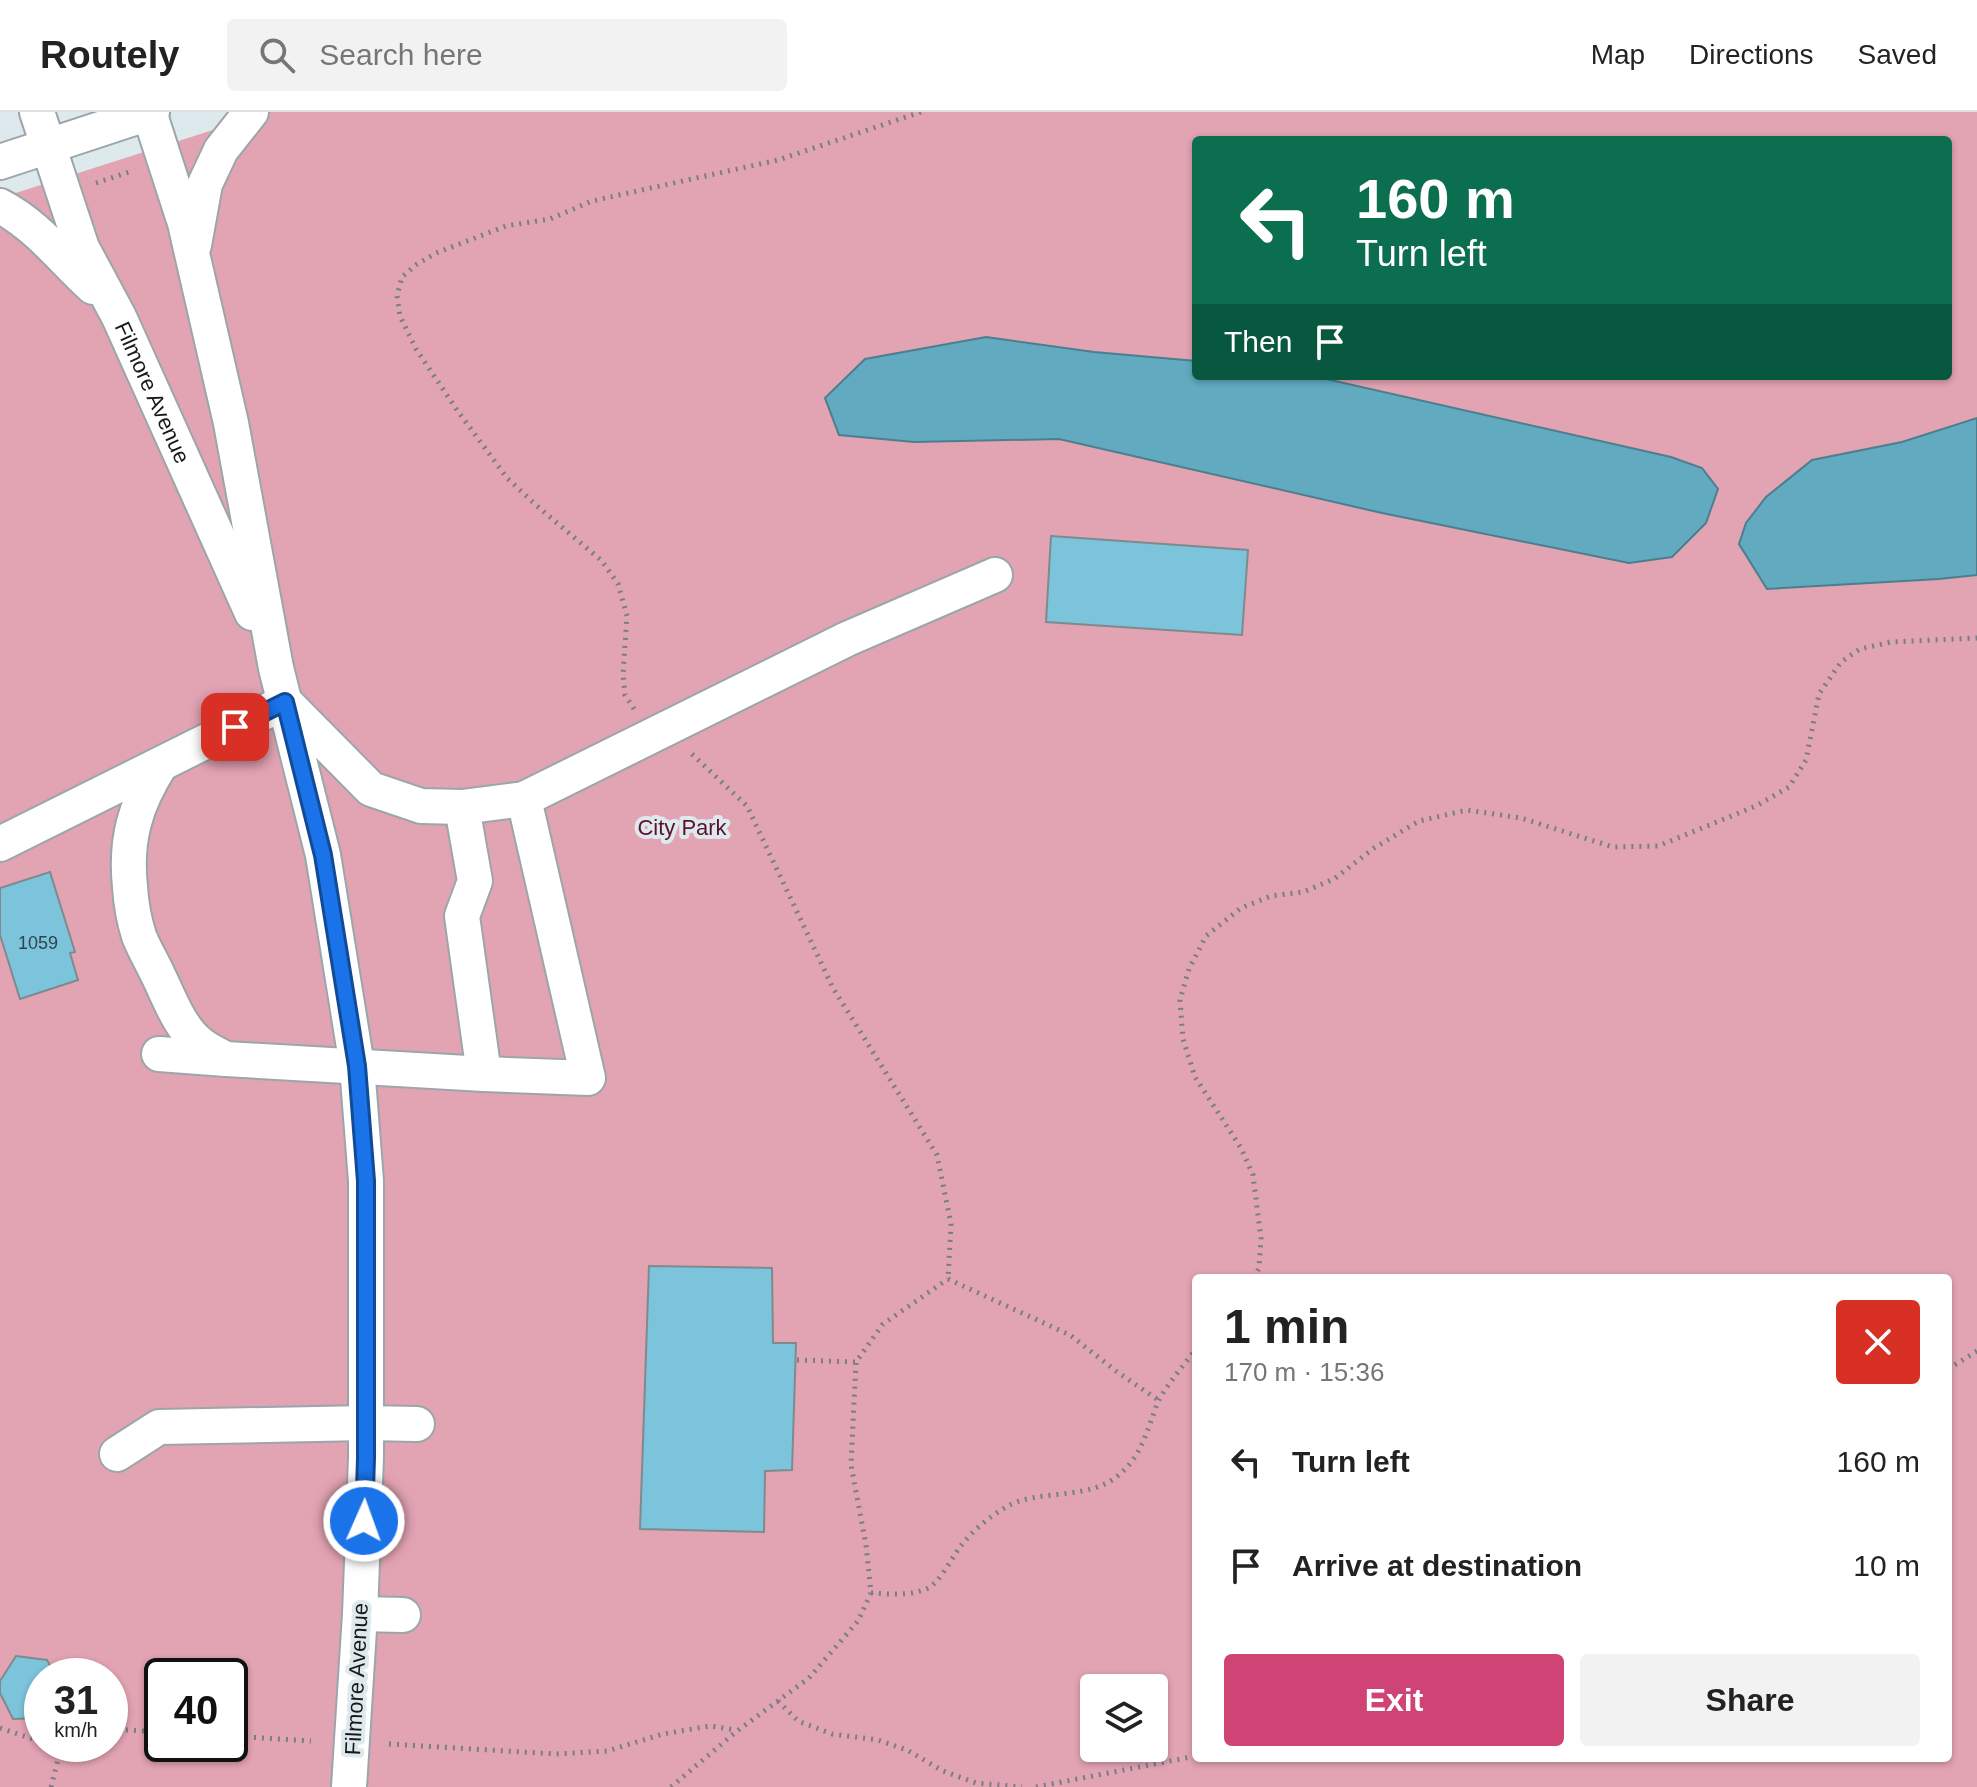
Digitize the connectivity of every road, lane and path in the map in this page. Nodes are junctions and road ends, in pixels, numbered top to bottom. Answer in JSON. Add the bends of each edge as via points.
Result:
{"nodes":[{"id":1,"x":37,"y":112,"type":"edge"},
{"id":2,"x":150,"y":112,"type":"edge"},
{"id":3,"x":251,"y":112,"type":"edge"},
{"id":4,"x":921,"y":112,"type":"edge"},
{"id":5,"x":49,"y":146,"type":"junction"},
{"id":6,"x":0,"y":162,"type":"edge"},
{"id":7,"x":134,"y":171,"type":"dead end"},
{"id":8,"x":94,"y":184,"type":"dead end"},
{"id":9,"x":0,"y":206,"type":"edge"},
{"id":10,"x":193,"y":254,"type":"junction"},
{"id":11,"x":112,"y":304,"type":"junction"},
{"id":12,"x":995,"y":575,"type":"dead end"},
{"id":13,"x":1977,"y":638,"type":"edge"},
{"id":14,"x":276,"y":668,"type":"junction"},
{"id":15,"x":285,"y":702,"type":"junction"},
{"id":16,"x":666,"y":729,"type":"junction"},
{"id":17,"x":161,"y":764,"type":"junction"},
{"id":18,"x":524,"y":799,"type":"junction"},
{"id":19,"x":462,"y":807,"type":"junction"},
{"id":20,"x":0,"y":844,"type":"edge"},
{"id":21,"x":159,"y":1054,"type":"dead end"},
{"id":22,"x":226,"y":1059,"type":"junction"},
{"id":23,"x":357,"y":1066,"type":"junction"},
{"id":24,"x":484,"y":1074,"type":"junction"},
{"id":25,"x":1256,"y":1274,"type":"edge"},
{"id":26,"x":948,"y":1279,"type":"junction"},
{"id":27,"x":1977,"y":1351,"type":"edge"},
{"id":28,"x":1192,"y":1354,"type":"edge"},
{"id":29,"x":797,"y":1360,"type":"dead end"},
{"id":30,"x":856,"y":1362,"type":"junction"},
{"id":31,"x":1952,"y":1367,"type":"edge"},
{"id":32,"x":1158,"y":1400,"type":"junction"},
{"id":33,"x":366,"y":1423,"type":"junction"},
{"id":34,"x":417,"y":1424,"type":"dead end"},
{"id":35,"x":117,"y":1454,"type":"dead end"},
{"id":36,"x":871,"y":1593,"type":"junction"},
{"id":37,"x":360,"y":1614,"type":"junction"},
{"id":38,"x":403,"y":1615,"type":"dead end"},
{"id":39,"x":778,"y":1701,"type":"junction"},
{"id":40,"x":0,"y":1728,"type":"edge"},
{"id":41,"x":737,"y":1731,"type":"junction"},
{"id":42,"x":24,"y":1736,"type":"edge"},
{"id":43,"x":248,"y":1737,"type":"edge"},
{"id":44,"x":311,"y":1741,"type":"dead end"},
{"id":45,"x":389,"y":1744,"type":"dead end"},
{"id":46,"x":1192,"y":1757,"type":"edge"},
{"id":47,"x":58,"y":1762,"type":"edge"},
{"id":48,"x":51,"y":1787,"type":"edge"},
{"id":49,"x":349,"y":1787,"type":"edge"},
{"id":50,"x":671,"y":1787,"type":"edge"},
{"id":51,"x":1022,"y":1787,"type":"edge"},
{"id":52,"x":1036,"y":1787,"type":"edge"}],
"edges":[{"from":1,"to":5,"type":"street","name":"Filmore Avenue"},
{"from":2,"to":5,"type":"street"},
{"from":2,"to":10,"type":"street","name":"Filmore Avenue"},
{"from":3,"to":10,"type":"street","via":[[221,150],[205,184]]},
{"from":4,"to":16,"type":"path","via":[[778,160],[592,201],[550,219],[506,226],[436,253],[402,277],[397,296],[400,316],[457,410],[507,478],[602,561],[618,584],[627,616],[625,695],[636,712]]},
{"from":5,"to":6,"type":"street"},
{"from":5,"to":11,"type":"street","name":"Filmore Avenue","via":[[82,248]]},
{"from":7,"to":8,"type":"path"},
{"from":9,"to":11,"type":"street","via":[[46,239]]},
{"from":10,"to":14,"type":"street","name":"Filmore Avenue","via":[[231,423]]},
{"from":11,"to":14,"type":"street","name":"Filmore Avenue"},
{"from":12,"to":16,"type":"street","via":[[847,639]]},
{"from":13,"to":25,"type":"path","via":[[1891,642],[1860,649],[1841,662],[1819,694],[1806,760],[1789,787],[1658,846],[1613,847],[1521,818],[1467,810],[1419,821],[1334,879],[1241,908],[1206,936],[1180,1000],[1183,1039],[1195,1077],[1253,1175],[1261,1239]]},
{"from":14,"to":15,"type":"street","name":"Filmore Avenue"},
{"from":15,"to":17,"type":"street"},
{"from":15,"to":19,"type":"street","via":[[371,789],[421,806]]},
{"from":15,"to":23,"type":"street","name":"Filmore Avenue","via":[[323,855]]},
{"from":16,"to":18,"type":"street"},
{"from":16,"to":26,"type":"path","via":[[747,806],[833,988],[937,1155],[951,1224]]},
{"from":17,"to":20,"type":"street"},
{"from":17,"to":22,"type":"street","via":[[148,784],[129,839],[132,906],[145,949],[181,1021],[198,1043]]},
{"from":18,"to":19,"type":"street"},
{"from":18,"to":24,"type":"street","via":[[588,1078]]},
{"from":19,"to":24,"type":"street","via":[[475,881],[462,916]]},
{"from":21,"to":22,"type":"street"},
{"from":22,"to":23,"type":"street"},
{"from":23,"to":24,"type":"street"},
{"from":23,"to":33,"type":"street","name":"Filmore Avenue","via":[[366,1181]]},
{"from":26,"to":30,"type":"path","via":[[883,1324]]},
{"from":26,"to":32,"type":"path","via":[[1070,1335]]},
{"from":27,"to":31,"type":"path"},
{"from":28,"to":32,"type":"path"},
{"from":29,"to":30,"type":"path"},
{"from":30,"to":36,"type":"path","via":[[851,1465]]},
{"from":32,"to":36,"type":"path","via":[[1144,1442],[1118,1477],[1068,1495],[1008,1505],[981,1524],[928,1588]]},
{"from":33,"to":34,"type":"street"},
{"from":33,"to":35,"type":"street","via":[[159,1427]]},
{"from":33,"to":37,"type":"street","name":"Filmore Avenue"},
{"from":36,"to":39,"type":"path","via":[[858,1621],[809,1678]]},
{"from":37,"to":38,"type":"street"},
{"from":37,"to":49,"type":"street","name":"Filmore Avenue"},
{"from":39,"to":41,"type":"path"},
{"from":39,"to":51,"type":"path","via":[[798,1721],[832,1734],[878,1740],[976,1783]]},
{"from":40,"to":42,"type":"path"},
{"from":41,"to":45,"type":"path","via":[[710,1726],[607,1751],[556,1754]]},
{"from":41,"to":50,"type":"path"},
{"from":43,"to":44,"type":"path"},
{"from":46,"to":52,"type":"path"},
{"from":47,"to":48,"type":"path"}]}
